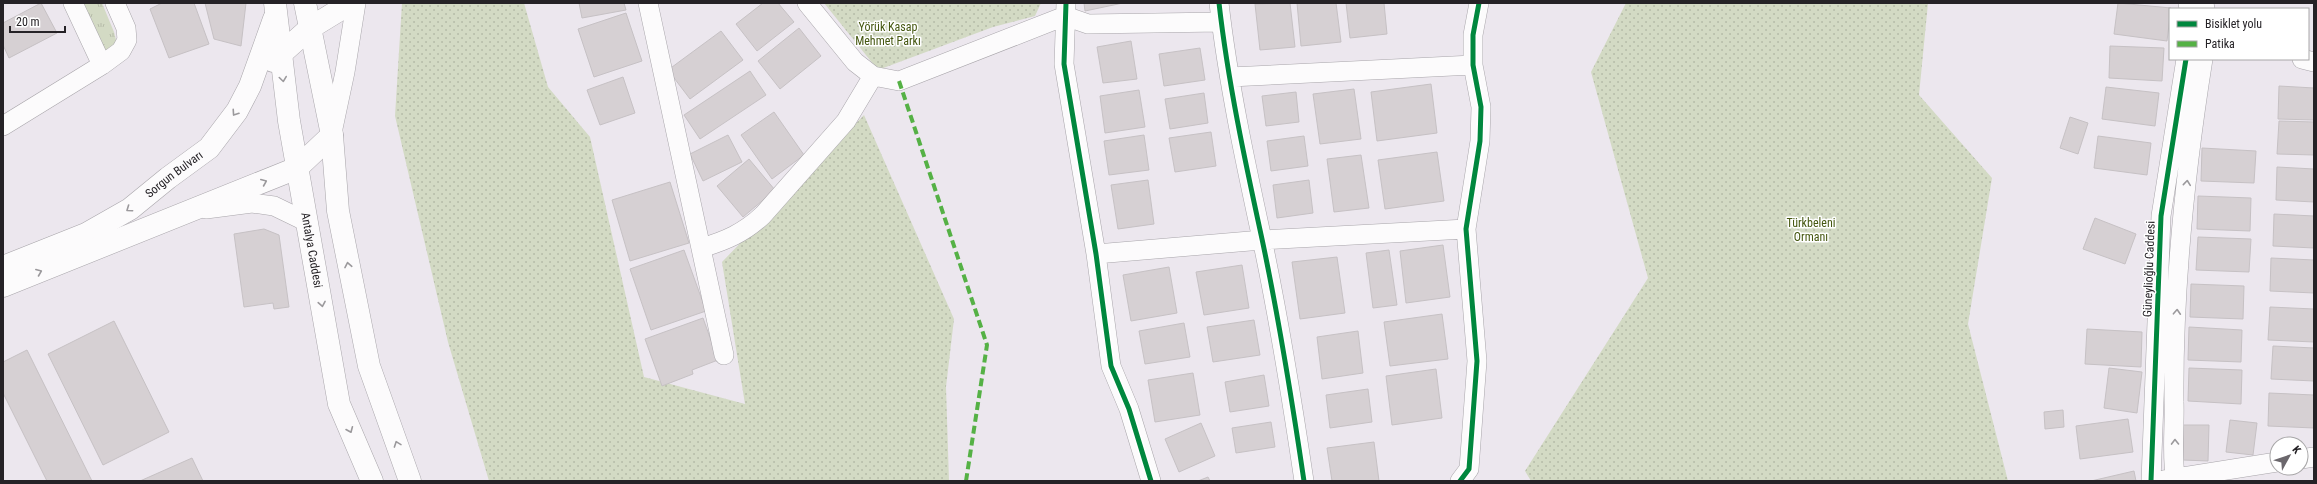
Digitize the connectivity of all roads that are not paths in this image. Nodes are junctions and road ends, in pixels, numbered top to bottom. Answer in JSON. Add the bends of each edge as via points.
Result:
{"nodes":[{"id":1,"x":73,"y":3,"type":"edge"},
{"id":2,"x":115,"y":3,"type":"edge"},
{"id":3,"x":305,"y":3,"type":"edge"},
{"id":4,"x":344,"y":3,"type":"edge"},
{"id":5,"x":356,"y":3,"type":"edge"},
{"id":6,"x":648,"y":3,"type":"edge"},
{"id":7,"x":807,"y":3,"type":"edge"},
{"id":8,"x":1219,"y":3,"type":"edge"},
{"id":9,"x":1478,"y":3,"type":"edge"},
{"id":10,"x":276,"y":8,"type":"edge"},
{"id":11,"x":1065,"y":10,"type":"edge"},
{"id":12,"x":1221,"y":22,"type":"junction"},
{"id":13,"x":310,"y":28,"type":"junction"},
{"id":14,"x":280,"y":54,"type":"junction"},
{"id":15,"x":2186,"y":60,"type":"edge"},
{"id":16,"x":2203,"y":60,"type":"edge"},
{"id":17,"x":102,"y":65,"type":"junction"},
{"id":18,"x":1473,"y":65,"type":"junction"},
{"id":19,"x":873,"y":76,"type":"junction"},
{"id":20,"x":1230,"y":76,"type":"junction"},
{"id":21,"x":250,"y":86,"type":"junction"},
{"id":22,"x":3,"y":126,"type":"edge"},
{"id":23,"x":332,"y":135,"type":"junction"},
{"id":24,"x":297,"y":168,"type":"junction"},
{"id":25,"x":191,"y":212,"type":"junction"},
{"id":26,"x":307,"y":222,"type":"junction"},
{"id":27,"x":1466,"y":229,"type":"junction"},
{"id":28,"x":1262,"y":240,"type":"junction"},
{"id":29,"x":701,"y":248,"type":"junction"},
{"id":30,"x":1096,"y":254,"type":"junction"},
{"id":31,"x":3,"y":267,"type":"edge"},
{"id":32,"x":3,"y":286,"type":"edge"},
{"id":33,"x":724,"y":355,"type":"dead end"},
{"id":34,"x":2269,"y":463,"type":"edge"},
{"id":35,"x":2175,"y":480,"type":"edge"},
{"id":36,"x":372,"y":481,"type":"edge"},
{"id":37,"x":410,"y":481,"type":"edge"},
{"id":38,"x":1151,"y":481,"type":"edge"},
{"id":39,"x":1304,"y":481,"type":"edge"},
{"id":40,"x":1460,"y":481,"type":"edge"},
{"id":41,"x":2151,"y":481,"type":"edge"},
{"id":42,"x":2157,"y":481,"type":"edge"}],
"edges":[{"from":1,"to":17,"type":"street"},
{"from":2,"to":17,"type":"street","via":[[126,28],[128,40],[121,51]]},
{"from":3,"to":13,"type":"main road"},
{"from":4,"to":13,"type":"main road","via":[[341,9]]},
{"from":5,"to":23,"type":"street"},
{"from":6,"to":29,"type":"street"},
{"from":7,"to":19,"type":"street","via":[[855,62]]},
{"from":8,"to":12,"type":"street"},
{"from":9,"to":18,"type":"street","via":[[1473,36]]},
{"from":10,"to":14,"type":"main road","name":"Antalya Caddesi"},
{"from":10,"to":21,"type":"main road","name":"Sorgun Bulvarı"},
{"from":11,"to":12,"type":"street","via":[[1088,24]]},
{"from":11,"to":19,"type":"street","via":[[899,81]]},
{"from":11,"to":30,"type":"street","via":[[1064,64]]},
{"from":12,"to":20,"type":"street"},
{"from":13,"to":14,"type":"main road"},
{"from":13,"to":23,"type":"main road"},
{"from":14,"to":21,"type":"main road"},
{"from":14,"to":24,"type":"main road","name":"Antalya Caddesi","one_way":true},
{"from":15,"to":41,"type":"street","name":"Güneylioğlu Caddesi","via":[[2161,216]]},
{"from":35,"to":16,"type":"street","one_way":true,"via":[[2174,361],[2181,241],[2194,114]]},
{"from":17,"to":22,"type":"street"},
{"from":18,"to":20,"type":"street"},
{"from":18,"to":27,"type":"street","via":[[1482,107],[1480,141]]},
{"from":19,"to":29,"type":"street","via":[[846,121],[763,215],[732,238]]},
{"from":20,"to":28,"type":"street"},
{"from":21,"to":31,"type":"main road","name":"Sorgun Bulvarı","one_way":true,"via":[[237,112],[209,148],[130,209],[86,234]]},
{"from":23,"to":24,"type":"main road"},
{"from":37,"to":23,"type":"main road","one_way":true,"via":[[369,366],[338,211]]},
{"from":25,"to":24,"type":"main road","one_way":true},
{"from":24,"to":26,"type":"main road","name":"Antalya Caddesi"},
{"from":25,"to":26,"type":"street","via":[[252,203],[274,206]]},
{"from":32,"to":25,"type":"main road","one_way":true},
{"from":26,"to":36,"type":"main road","name":"Antalya Caddesi","one_way":true,"via":[[339,404]]},
{"from":27,"to":28,"type":"street"},
{"from":27,"to":40,"type":"street","via":[[1477,361],[1469,469]]},
{"from":28,"to":30,"type":"street"},
{"from":28,"to":39,"type":"street","via":[[1292,398]]},
{"from":29,"to":33,"type":"street"},
{"from":30,"to":38,"type":"street","via":[[1111,366],[1129,409]]},
{"from":34,"to":35,"type":"street"},
{"from":35,"to":42,"type":"street"}]}
